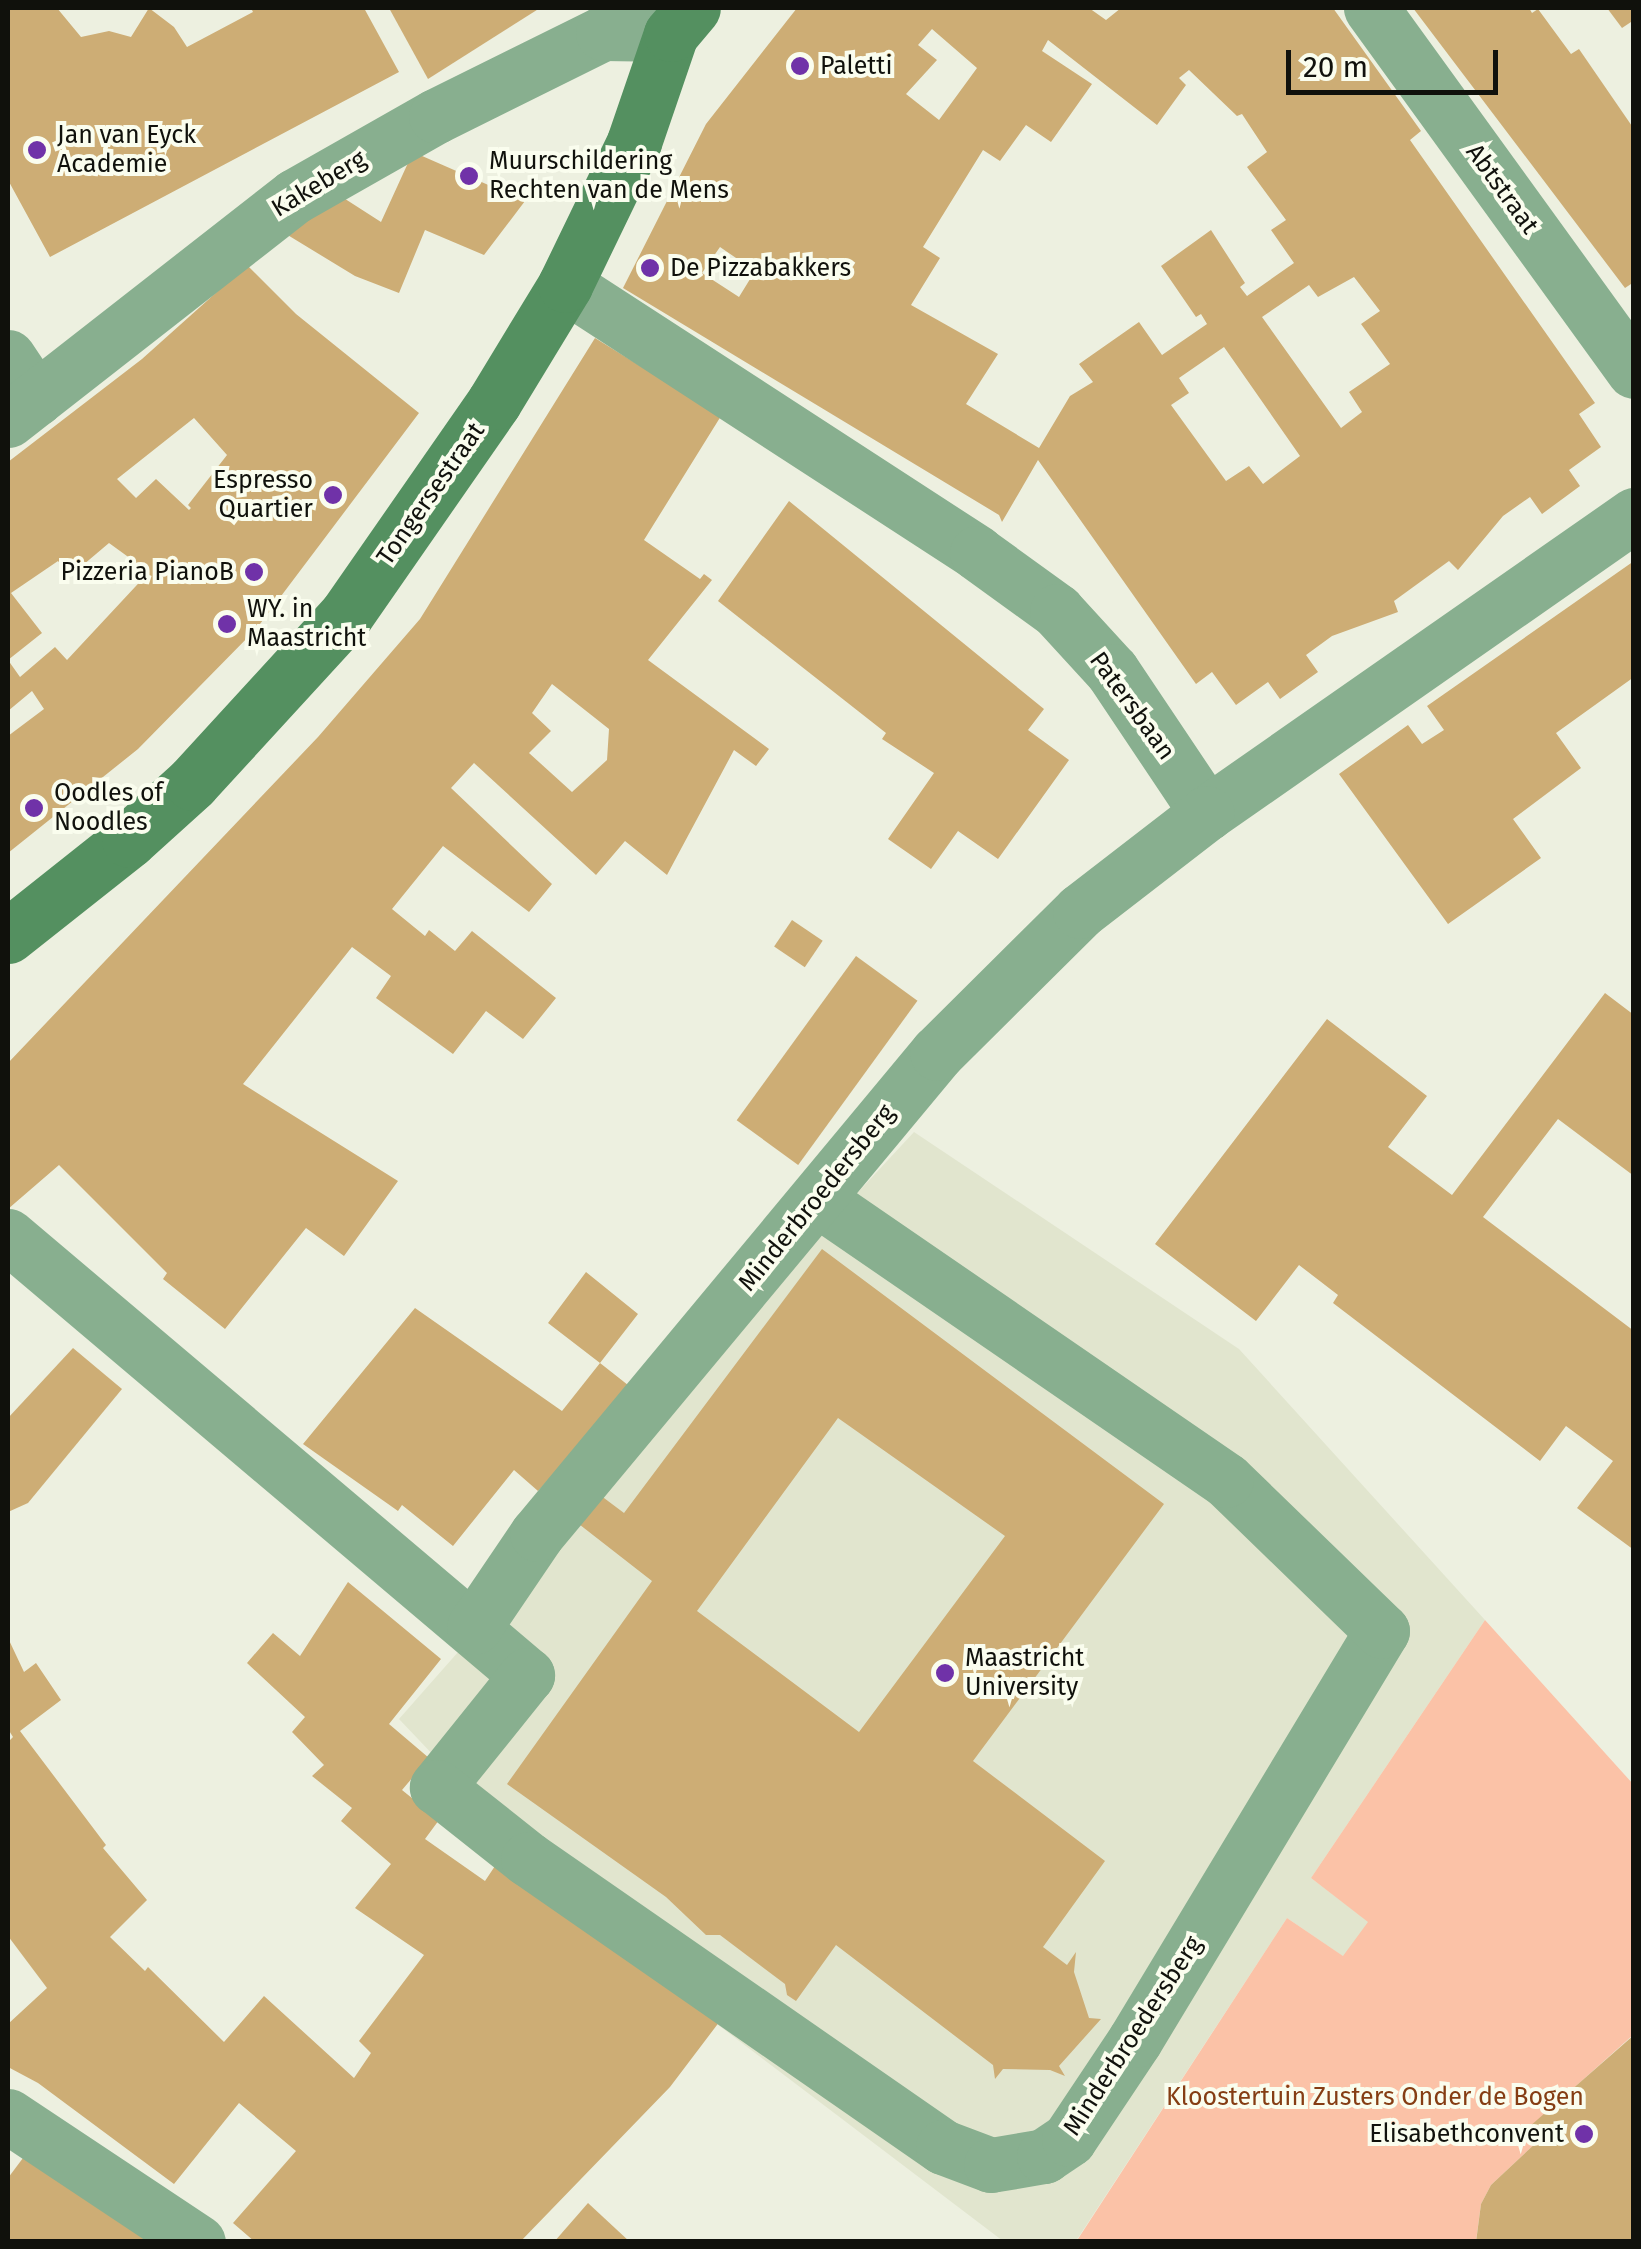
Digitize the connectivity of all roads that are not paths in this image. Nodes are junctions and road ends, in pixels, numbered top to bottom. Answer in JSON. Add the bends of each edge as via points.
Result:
{"nodes":[{"id":1,"x":1371,"y":8,"type":"edge"},
{"id":2,"x":682,"y":21,"type":"edge"},
{"id":3,"x":565,"y":286,"type":"junction"},
{"id":4,"x":1627,"y":347,"type":"edge"},
{"id":5,"x":17,"y":392,"type":"edge"},
{"id":6,"x":1634,"y":515,"type":"edge"},
{"id":7,"x":1208,"y":813,"type":"junction"},
{"id":8,"x":8,"y":936,"type":"edge"},
{"id":9,"x":817,"y":1199,"type":"junction"},
{"id":10,"x":8,"y":1236,"type":"edge"},
{"id":11,"x":474,"y":1627,"type":"junction"},
{"id":12,"x":8,"y":2116,"type":"edge"},
{"id":13,"x":198,"y":2242,"type":"edge"}],
"edges":[{"from":1,"to":4,"type":"street","name":"Abtstraat"},
{"from":2,"to":3,"type":"street","name":"Tongersestraat"},
{"from":2,"to":5,"type":"street","name":"Kakeberg","via":[[603,33],[436,116],[309,188]]},
{"from":3,"to":7,"type":"street","name":"Patersbaan","via":[[977,552],[1057,612],[1112,671]]},
{"from":3,"to":8,"type":"street","name":"Tongersestraat","via":[[402,538],[298,670],[192,784]]},
{"from":6,"to":7,"type":"street"},
{"from":7,"to":9,"type":"street","name":"Minderbroedersberg","via":[[1015,972],[937,1053]]},
{"from":9,"to":11,"type":"street","name":"Minderbroedersberg","via":[[537,1534]]},
{"from":9,"to":11,"type":"street","name":"Minderbroedersberg","via":[[1226,1480],[1382,1632],[1070,2140],[1044,2156],[991,2165],[943,2147],[528,1859],[437,1787],[528,1676]]},
{"from":10,"to":11,"type":"street","name":"Minderbroedersberg"},
{"from":12,"to":13,"type":"street"}]}
